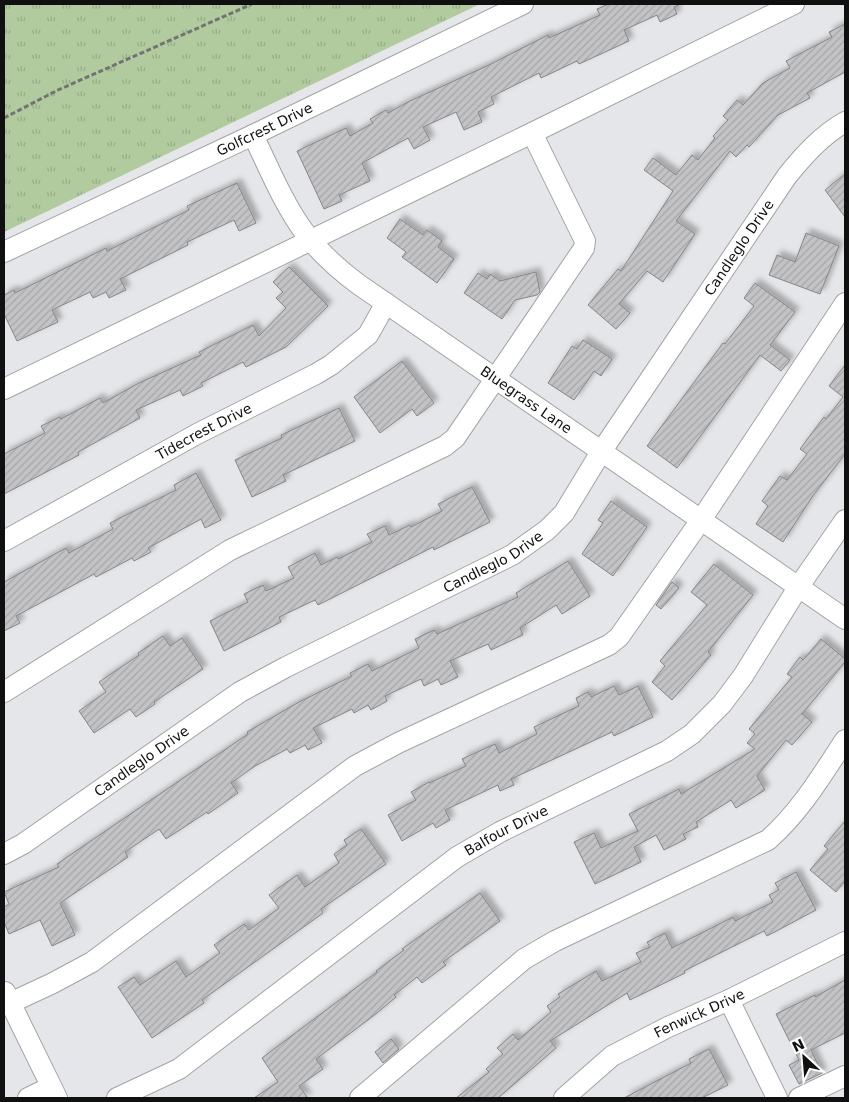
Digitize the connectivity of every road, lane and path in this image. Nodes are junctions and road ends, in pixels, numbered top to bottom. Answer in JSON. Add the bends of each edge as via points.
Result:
{"nodes":[{"id":1,"x":252,"y":4,"type":"edge"},
{"id":2,"x":523,"y":4,"type":"edge"},
{"id":3,"x":794,"y":4,"type":"edge"},
{"id":4,"x":4,"y":118,"type":"edge"},
{"id":5,"x":845,"y":122,"type":"edge"},
{"id":6,"x":532,"y":133,"type":"junction"},
{"id":7,"x":253,"y":135,"type":"junction"},
{"id":8,"x":310,"y":240,"type":"junction"},
{"id":9,"x":4,"y":252,"type":"edge"},
{"id":10,"x":386,"y":303,"type":"junction"},
{"id":11,"x":845,"y":303,"type":"edge"},
{"id":12,"x":495,"y":379,"type":"junction"},
{"id":13,"x":4,"y":389,"type":"edge"},
{"id":14,"x":601,"y":452,"type":"junction"},
{"id":15,"x":701,"y":520,"type":"junction"},
{"id":16,"x":845,"y":520,"type":"edge"},
{"id":17,"x":4,"y":541,"type":"edge"},
{"id":18,"x":799,"y":586,"type":"junction"},
{"id":19,"x":845,"y":619,"type":"edge"},
{"id":20,"x":4,"y":692,"type":"edge"},
{"id":21,"x":845,"y":740,"type":"edge"},
{"id":22,"x":4,"y":854,"type":"edge"},
{"id":23,"x":845,"y":942,"type":"edge"},
{"id":24,"x":7,"y":997,"type":"edge"},
{"id":25,"x":729,"y":1000,"type":"junction"},
{"id":26,"x":845,"y":1076,"type":"edge"},
{"id":27,"x":54,"y":1092,"type":"edge"},
{"id":28,"x":28,"y":1098,"type":"edge"},
{"id":29,"x":117,"y":1098,"type":"edge"},
{"id":30,"x":360,"y":1098,"type":"edge"},
{"id":31,"x":564,"y":1098,"type":"edge"},
{"id":32,"x":777,"y":1098,"type":"edge"},
{"id":33,"x":799,"y":1098,"type":"edge"}],
"edges":[{"from":1,"to":4,"type":"path","via":[[58,90]]},
{"from":2,"to":7,"type":"street","name":"Golfcrest Drive"},
{"from":3,"to":6,"type":"street"},
{"from":5,"to":14,"type":"street","name":"Candleglo Drive","via":[[825,135],[793,169]]},
{"from":6,"to":8,"type":"street"},
{"from":6,"to":12,"type":"street","via":[[585,241],[584,248]]},
{"from":7,"to":8,"type":"street","name":"Bluegrass Lane","via":[[293,215]]},
{"from":7,"to":9,"type":"street","name":"Golfcrest Drive"},
{"from":8,"to":10,"type":"street","name":"Bluegrass Lane","via":[[339,269]]},
{"from":8,"to":13,"type":"street"},
{"from":10,"to":12,"type":"street","name":"Bluegrass Lane"},
{"from":10,"to":17,"type":"street","name":"Tidecrest Drive","via":[[368,335],[324,370],[197,434]]},
{"from":11,"to":15,"type":"street"},
{"from":12,"to":14,"type":"street","name":"Bluegrass Lane"},
{"from":12,"to":20,"type":"street","via":[[455,438],[445,446],[230,550]]},
{"from":14,"to":15,"type":"street","name":"Bluegrass Lane"},
{"from":14,"to":22,"type":"street","name":"Candleglo Drive","via":[[564,513],[547,530],[512,555],[240,692],[23,844]]},
{"from":15,"to":18,"type":"street","name":"Bluegrass Lane"},
{"from":15,"to":24,"type":"street","via":[[627,627],[609,645],[398,742],[355,766],[92,962],[53,983]]},
{"from":16,"to":18,"type":"street","name":"Balfour Drive"},
{"from":18,"to":19,"type":"street","name":"Bluegrass Lane"},
{"from":18,"to":29,"type":"street","name":"Balfour Drive","via":[[743,676],[722,704],[692,734],[667,751],[500,832],[456,857],[179,1069]]},
{"from":21,"to":30,"type":"street","via":[[811,790],[768,840],[555,940],[524,959]]},
{"from":23,"to":25,"type":"street","name":"Fenwick Drive"},
{"from":24,"to":27,"type":"street"},
{"from":25,"to":31,"type":"street","name":"Fenwick Drive","via":[[612,1056]]},
{"from":25,"to":32,"type":"street"},
{"from":26,"to":33,"type":"street"},
{"from":27,"to":28,"type":"street"}]}
